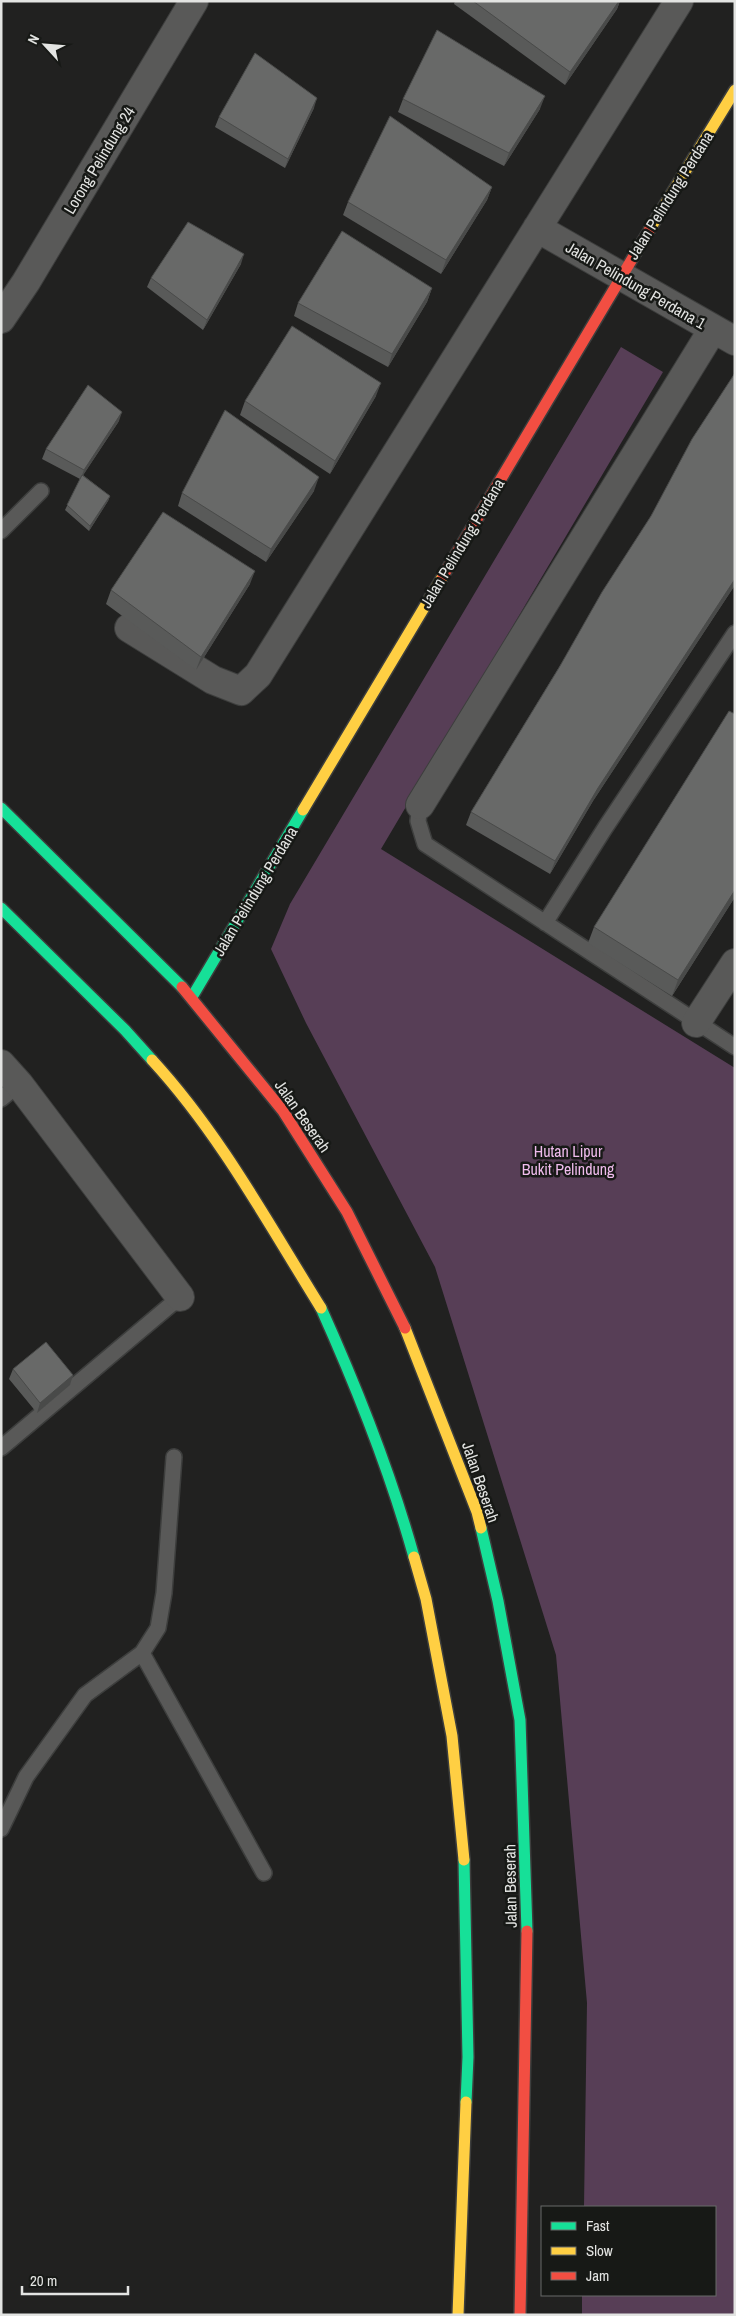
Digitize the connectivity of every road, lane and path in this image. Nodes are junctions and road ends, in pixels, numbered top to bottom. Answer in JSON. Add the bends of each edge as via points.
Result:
{"nodes":[{"id":1,"x":194,"y":1,"type":"edge"},
{"id":2,"x":679,"y":1,"type":"edge"},
{"id":3,"x":735,"y":90,"type":"edge"},
{"id":4,"x":537,"y":228,"type":"junction"},
{"id":5,"x":621,"y":276,"type":"junction"},
{"id":6,"x":1,"y":319,"type":"edge"},
{"id":7,"x":724,"y":335,"type":"edge"},
{"id":8,"x":42,"y":491,"type":"dead end"},
{"id":9,"x":1,"y":531,"type":"edge"},
{"id":10,"x":129,"y":628,"type":"edge"},
{"id":11,"x":735,"y":633,"type":"edge"},
{"id":12,"x":420,"y":805,"type":"joint"},
{"id":13,"x":1,"y":808,"type":"edge"},
{"id":14,"x":1,"y":908,"type":"edge"},
{"id":15,"x":545,"y":923,"type":"junction"},
{"id":16,"x":735,"y":963,"type":"edge"},
{"id":17,"x":192,"y":997,"type":"junction"},
{"id":18,"x":696,"y":1023,"type":"junction"},
{"id":19,"x":735,"y":1048,"type":"edge"},
{"id":20,"x":1,"y":1064,"type":"edge"},
{"id":21,"x":10,"y":1092,"type":"edge"},
{"id":22,"x":180,"y":1296,"type":"joint"},
{"id":23,"x":1,"y":1448,"type":"edge"},
{"id":24,"x":174,"y":1457,"type":"dead end"},
{"id":25,"x":142,"y":1653,"type":"junction"},
{"id":26,"x":1,"y":1829,"type":"edge"},
{"id":27,"x":264,"y":1873,"type":"dead end"},
{"id":28,"x":458,"y":2315,"type":"edge"},
{"id":29,"x":520,"y":2315,"type":"edge"}],
"edges":[{"from":1,"to":6,"type":"street","name":"Lorong Pelindung 24"},
{"from":2,"to":4,"type":"street"},
{"from":3,"to":5,"type":"main road","name":"Jalan Pelindung Perdana"},
{"from":4,"to":5,"type":"street","name":"Jalan Pelindung Perdana 1"},
{"from":4,"to":10,"type":"street","via":[[258,675],[241,691],[214,680]]},
{"from":5,"to":7,"type":"street","name":"Jalan Pelindung Perdana 1"},
{"from":5,"to":17,"type":"main road","name":"Jalan Pelindung Perdana"},
{"from":7,"to":12,"type":"street"},
{"from":8,"to":9,"type":"lane"},
{"from":11,"to":15,"type":"lane"},
{"from":12,"to":15,"type":"lane","via":[[418,821],[426,844]]},
{"from":13,"to":17,"type":"main road","name":"Jalan Beserah"},
{"from":14,"to":28,"type":"main road","via":[[125,1030],[215,1138],[321,1308],[366,1414],[402,1513],[426,1599],[452,1736],[464,1855],[468,2057]]},
{"from":15,"to":18,"type":"lane"},
{"from":16,"to":18,"type":"street"},
{"from":17,"to":29,"type":"main road","name":"Jalan Beserah","via":[[283,1111],[347,1212],[406,1330],[477,1512],[498,1601],[521,1729],[526,1930]]},
{"from":18,"to":19,"type":"lane"},
{"from":20,"to":21,"type":"street"},
{"from":21,"to":22,"type":"street"},
{"from":22,"to":23,"type":"lane"},
{"from":24,"to":25,"type":"lane","via":[[164,1593],[158,1628]]},
{"from":25,"to":26,"type":"lane","via":[[85,1695],[26,1777]]},
{"from":25,"to":27,"type":"lane"}]}
